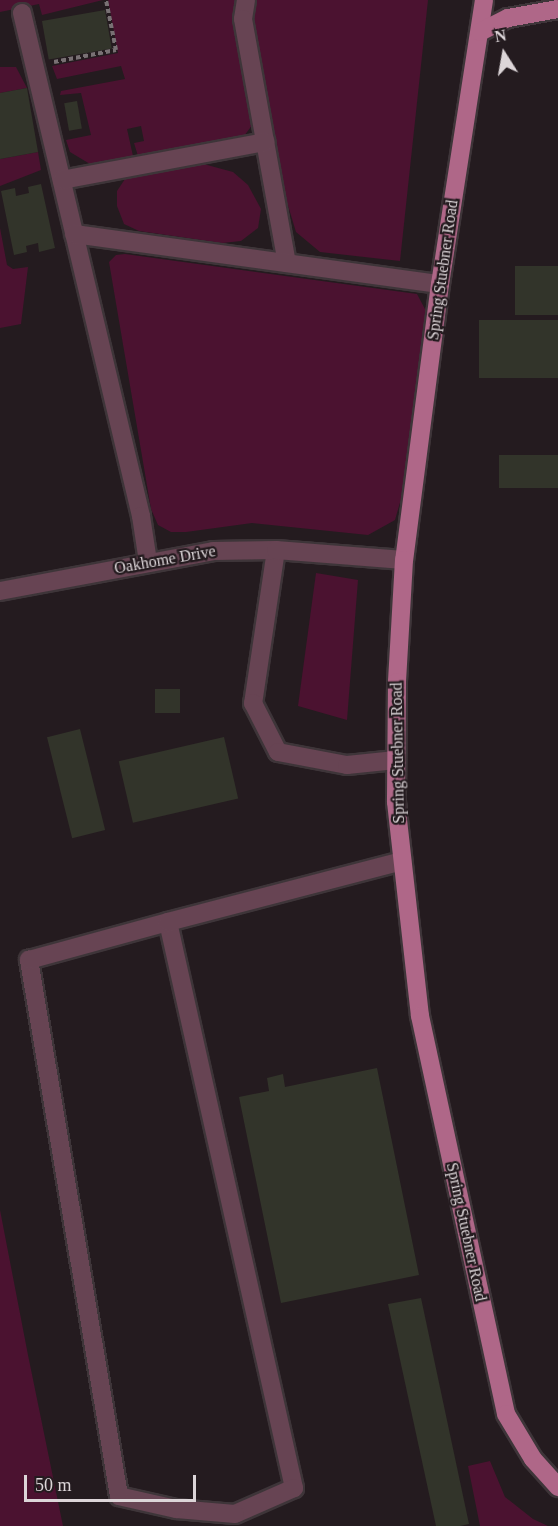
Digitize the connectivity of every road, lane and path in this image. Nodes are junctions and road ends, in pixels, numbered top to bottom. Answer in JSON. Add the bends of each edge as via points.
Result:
{"nodes":[{"id":1,"x":106,"y":0,"type":"edge"},
{"id":2,"x":246,"y":0,"type":"edge"},
{"id":3,"x":484,"y":0,"type":"edge"},
{"id":4,"x":558,"y":9,"type":"edge"},
{"id":5,"x":22,"y":14,"type":"dead end"},
{"id":6,"x":480,"y":32,"type":"junction"},
{"id":7,"x":35,"y":66,"type":"junction"},
{"id":8,"x":265,"y":142,"type":"junction"},
{"id":9,"x":62,"y":180,"type":"junction"},
{"id":10,"x":74,"y":234,"type":"junction"},
{"id":11,"x":287,"y":263,"type":"junction"},
{"id":12,"x":440,"y":284,"type":"junction"},
{"id":13,"x":276,"y":550,"type":"junction"},
{"id":14,"x":404,"y":560,"type":"junction"},
{"id":15,"x":148,"y":562,"type":"junction"},
{"id":16,"x":0,"y":591,"type":"edge"},
{"id":17,"x":396,"y":760,"type":"junction"},
{"id":18,"x":402,"y":861,"type":"junction"},
{"id":19,"x":168,"y":922,"type":"junction"},
{"id":20,"x":558,"y":1487,"type":"edge"}],
"edges":[{"from":1,"to":7,"type":"path","via":[[116,50]]},
{"from":2,"to":8,"type":"street","via":[[243,20]]},
{"from":3,"to":6,"type":"main road","name":"Spring Stuebner Road"},
{"from":4,"to":6,"type":"main road","via":[[508,18]]},
{"from":5,"to":7,"type":"street"},
{"from":6,"to":12,"type":"main road","name":"Spring Stuebner Road"},
{"from":7,"to":9,"type":"street"},
{"from":8,"to":9,"type":"street"},
{"from":8,"to":11,"type":"street"},
{"from":9,"to":10,"type":"street"},
{"from":10,"to":11,"type":"street"},
{"from":10,"to":15,"type":"street","via":[[141,516]]},
{"from":11,"to":12,"type":"street"},
{"from":12,"to":14,"type":"main road","name":"Spring Stuebner Road"},
{"from":13,"to":14,"type":"street","name":"Oakhome Drive"},
{"from":13,"to":15,"type":"street","name":"Oakhome Drive","via":[[213,550]]},
{"from":13,"to":17,"type":"street","via":[[253,703],[278,752],[347,765]]},
{"from":14,"to":17,"type":"main road","name":"Spring Stuebner Road"},
{"from":15,"to":16,"type":"street","name":"Oakhome Drive"},
{"from":17,"to":18,"type":"main road","name":"Spring Stuebner Road"},
{"from":18,"to":19,"type":"street"},
{"from":18,"to":20,"type":"main road","name":"Spring Stuebner Road","via":[[420,1016],[506,1414],[533,1460]]},
{"from":19,"to":19,"type":"street","via":[[29,960],[120,1496],[176,1509],[235,1514],[294,1488]]}]}
